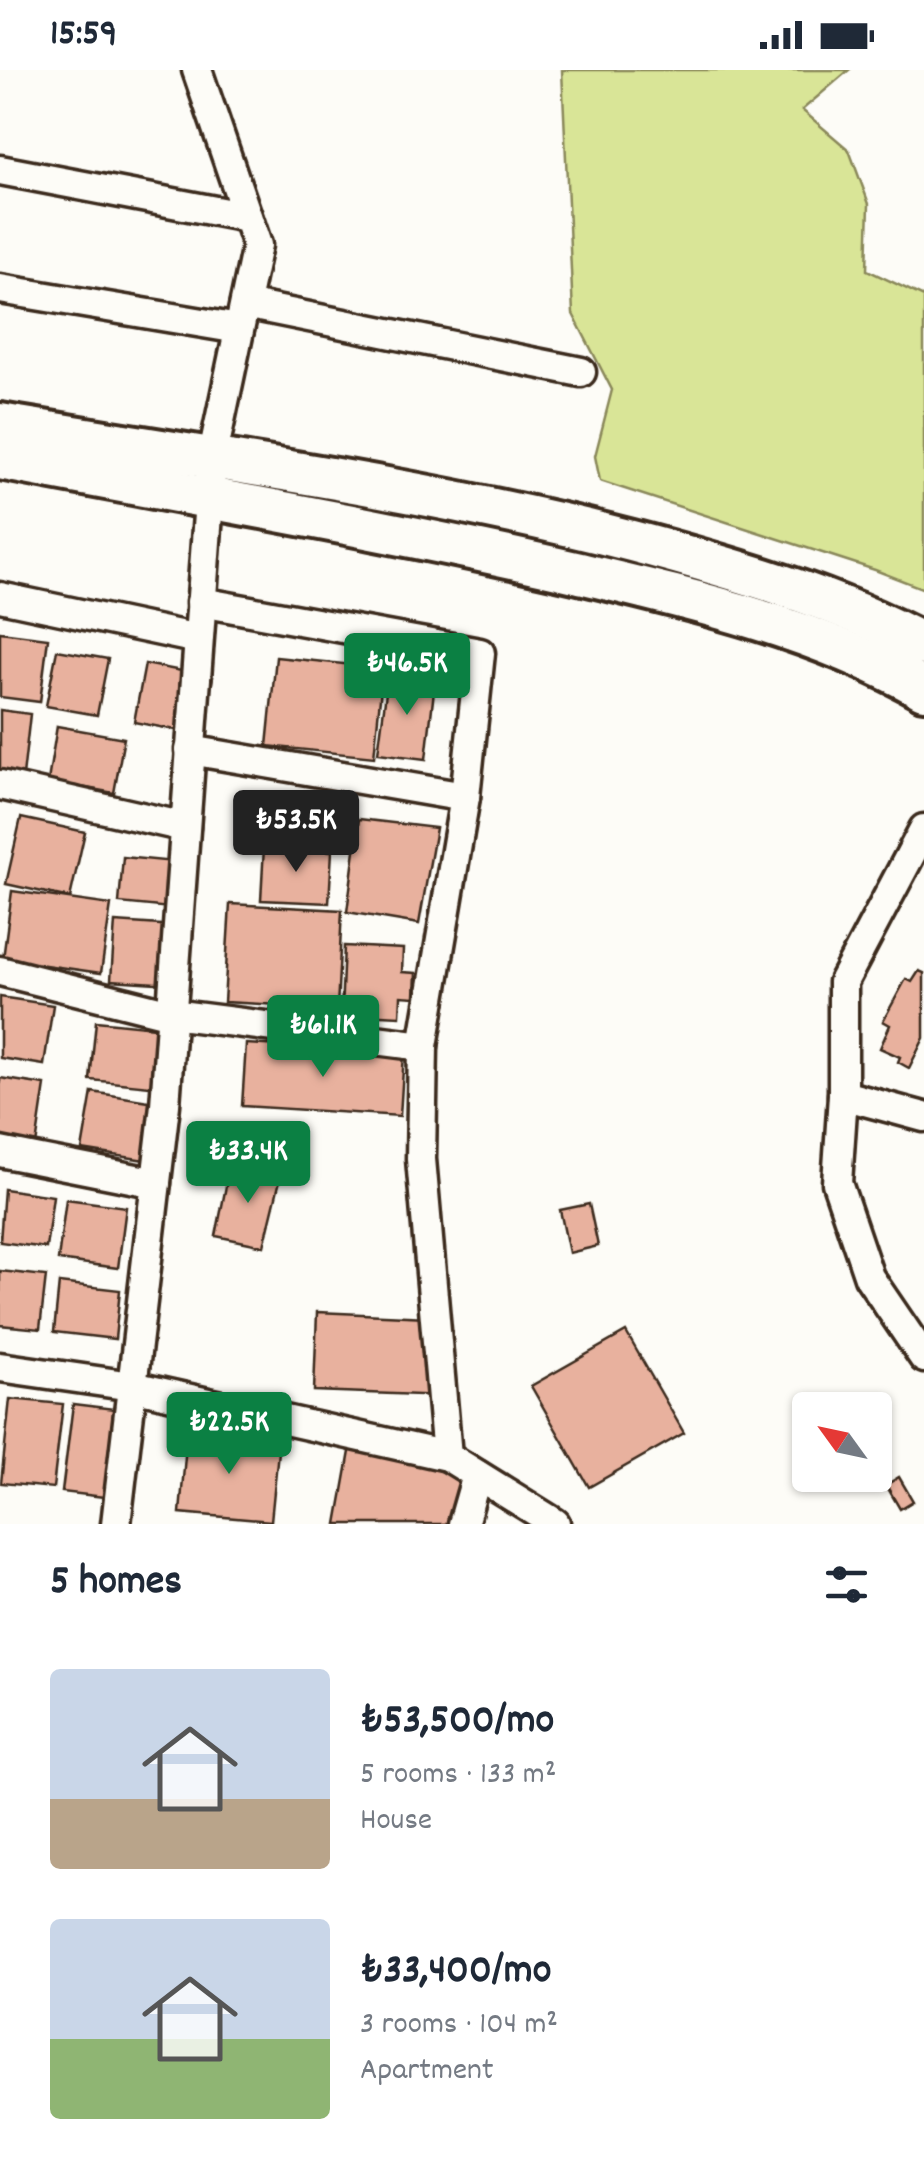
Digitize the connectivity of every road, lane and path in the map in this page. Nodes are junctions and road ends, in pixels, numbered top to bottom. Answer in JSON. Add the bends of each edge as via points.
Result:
{"nodes":[{"id":1,"x":197,"y":70,"type":"edge"},
{"id":2,"x":0,"y":170,"type":"edge"},
{"id":3,"x":247,"y":217,"type":"junction"},
{"id":4,"x":0,"y":289,"type":"edge"},
{"id":5,"x":242,"y":316,"type":"junction"},
{"id":6,"x":581,"y":372,"type":"dead end"},
{"id":7,"x":0,"y":424,"type":"edge"},
{"id":8,"x":0,"y":459,"type":"edge"},
{"id":9,"x":212,"y":459,"type":"junction"},
{"id":10,"x":211,"y":500,"type":"junction"},
{"id":11,"x":0,"y":596,"type":"edge"},
{"id":12,"x":201,"y":602,"type":"junction"},
{"id":13,"x":198,"y":639,"type":"junction"},
{"id":14,"x":924,"y":645,"type":"edge"},
{"id":15,"x":924,"y":689,"type":"edge"},
{"id":16,"x":190,"y":750,"type":"junction"},
{"id":17,"x":0,"y":785,"type":"edge"},
{"id":18,"x":464,"y":797,"type":"junction"},
{"id":19,"x":185,"y":827,"type":"junction"},
{"id":20,"x":924,"y":829,"type":"edge"},
{"id":21,"x":0,"y":971,"type":"edge"},
{"id":22,"x":171,"y":1014,"type":"junction"},
{"id":23,"x":423,"y":1046,"type":"junction"},
{"id":24,"x":843,"y":1096,"type":"junction"},
{"id":25,"x":924,"y":1117,"type":"edge"},
{"id":26,"x":0,"y":1152,"type":"edge"},
{"id":27,"x":156,"y":1183,"type":"junction"},
{"id":28,"x":924,"y":1358,"type":"edge"},
{"id":29,"x":0,"y":1368,"type":"edge"},
{"id":30,"x":132,"y":1386,"type":"junction"},
{"id":31,"x":447,"y":1456,"type":"junction"},
{"id":32,"x":476,"y":1475,"type":"junction"},
{"id":33,"x":116,"y":1524,"type":"edge"},
{"id":34,"x":462,"y":1524,"type":"edge"},
{"id":35,"x":555,"y":1524,"type":"edge"}],
"edges":[{"from":1,"to":3,"type":"street"},
{"from":2,"to":3,"type":"street"},
{"from":3,"to":5,"type":"street","via":[[257,246]]},
{"from":4,"to":5,"type":"street"},
{"from":5,"to":6,"type":"street"},
{"from":5,"to":9,"type":"street"},
{"from":7,"to":9,"type":"main road"},
{"from":8,"to":10,"type":"main road"},
{"from":9,"to":10,"type":"street"},
{"from":9,"to":14,"type":"main road","via":[[530,515],[719,564]]},
{"from":10,"to":12,"type":"street"},
{"from":10,"to":15,"type":"main road","via":[[506,556],[732,609],[890,669]]},
{"from":11,"to":13,"type":"street"},
{"from":12,"to":13,"type":"street"},
{"from":12,"to":18,"type":"street","via":[[480,653]]},
{"from":13,"to":16,"type":"street"},
{"from":16,"to":18,"type":"street"},
{"from":16,"to":19,"type":"street"},
{"from":17,"to":19,"type":"street"},
{"from":18,"to":23,"type":"street"},
{"from":19,"to":22,"type":"street"},
{"from":20,"to":24,"type":"street","via":[[843,982]]},
{"from":21,"to":22,"type":"street"},
{"from":22,"to":23,"type":"street"},
{"from":22,"to":27,"type":"street"},
{"from":23,"to":31,"type":"street","via":[[421,1159]]},
{"from":24,"to":25,"type":"street"},
{"from":24,"to":28,"type":"street","via":[[836,1183],[869,1277]]},
{"from":26,"to":27,"type":"street"},
{"from":27,"to":30,"type":"street"},
{"from":29,"to":30,"type":"street"},
{"from":30,"to":31,"type":"street"},
{"from":30,"to":33,"type":"street"},
{"from":31,"to":32,"type":"street"},
{"from":32,"to":34,"type":"street"},
{"from":32,"to":35,"type":"street"}]}
